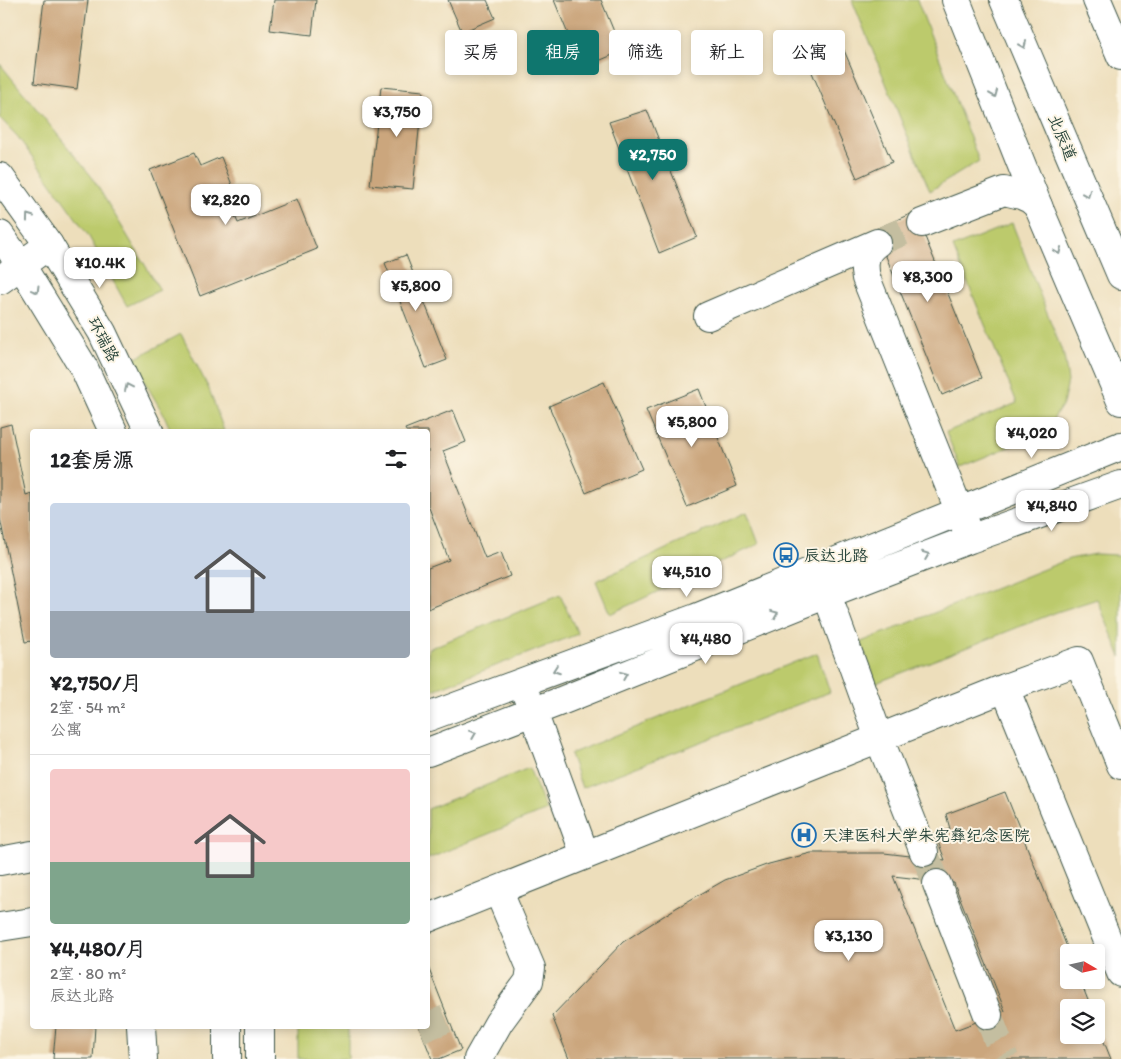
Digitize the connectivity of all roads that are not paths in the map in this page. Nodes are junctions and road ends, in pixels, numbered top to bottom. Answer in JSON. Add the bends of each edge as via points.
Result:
{"nodes":[{"id":1,"x":956,"y":0,"type":"edge"},
{"id":2,"x":1004,"y":0,"type":"edge"},
{"id":3,"x":1097,"y":0,"type":"edge"},
{"id":4,"x":1121,"y":56,"type":"edge"},
{"id":5,"x":0,"y":177,"type":"edge"},
{"id":6,"x":1038,"y":206,"type":"junction"},
{"id":7,"x":922,"y":223,"type":"tunnel mouth"},
{"id":8,"x":0,"y":234,"type":"edge"},
{"id":9,"x":48,"y":245,"type":"junction"},
{"id":10,"x":10,"y":273,"type":"edge"},
{"id":11,"x":1121,"y":275,"type":"edge"},
{"id":12,"x":708,"y":316,"type":"dead end"},
{"id":13,"x":1121,"y":401,"type":"edge"},
{"id":14,"x":112,"y":429,"type":"edge"},
{"id":15,"x":148,"y":429,"type":"edge"},
{"id":16,"x":1121,"y":446,"type":"edge"},
{"id":17,"x":1121,"y":485,"type":"edge"},
{"id":18,"x":960,"y":512,"type":"junction"},
{"id":19,"x":970,"y":539,"type":"junction"},
{"id":20,"x":822,"y":581,"type":"junction"},
{"id":21,"x":522,"y":682,"type":"junction"},
{"id":22,"x":1005,"y":688,"type":"junction"},
{"id":23,"x":532,"y":710,"type":"junction"},
{"id":24,"x":430,"y":716,"type":"edge"},
{"id":25,"x":879,"y":738,"type":"junction"},
{"id":26,"x":430,"y":751,"type":"edge"},
{"id":27,"x":1121,"y":765,"type":"edge"},
{"id":28,"x":924,"y":852,"type":"tunnel mouth"},
{"id":29,"x":30,"y":855,"type":"edge"},
{"id":30,"x":585,"y":855,"type":"junction"},
{"id":31,"x":0,"y":861,"type":"edge"},
{"id":32,"x":937,"y":884,"type":"tunnel mouth"},
{"id":33,"x":498,"y":890,"type":"junction"},
{"id":34,"x":430,"y":917,"type":"edge"},
{"id":35,"x":30,"y":922,"type":"edge"},
{"id":36,"x":0,"y":927,"type":"edge"},
{"id":37,"x":1121,"y":972,"type":"edge"},
{"id":38,"x":988,"y":1015,"type":"tunnel mouth"},
{"id":39,"x":141,"y":1029,"type":"edge"},
{"id":40,"x":227,"y":1029,"type":"edge"},
{"id":41,"x":260,"y":1029,"type":"edge"},
{"id":42,"x":143,"y":1059,"type":"edge"},
{"id":43,"x":227,"y":1059,"type":"edge"},
{"id":44,"x":260,"y":1059,"type":"edge"},
{"id":45,"x":478,"y":1059,"type":"edge"}],
"edges":[{"from":1,"to":6,"type":"street","one_way":true},
{"from":2,"to":11,"type":"street","name":"北辰道","one_way":true},
{"from":3,"to":4,"type":"street"},
{"from":9,"to":5,"type":"street","name":"环瑞路","one_way":true},
{"from":6,"to":7,"type":"street","via":[[1021,195],[1004,192]]},
{"from":6,"to":13,"type":"street","one_way":true},
{"from":8,"to":10,"type":"street","name":"环瑞路"},
{"from":9,"to":10,"type":"street"},
{"from":15,"to":9,"type":"street","name":"环瑞路","one_way":true,"via":[[102,332]]},
{"from":10,"to":14,"type":"street","name":"环瑞路","one_way":true,"via":[[84,368]]},
{"from":12,"to":18,"type":"street","via":[[877,243],[865,257],[866,278]]},
{"from":16,"to":18,"type":"street"},
{"from":17,"to":19,"type":"street"},
{"from":18,"to":19,"type":"street"},
{"from":18,"to":20,"type":"street"},
{"from":20,"to":19,"type":"street","one_way":true},
{"from":20,"to":21,"type":"street","one_way":true,"via":[[696,618]]},
{"from":23,"to":20,"type":"street","one_way":true},
{"from":20,"to":25,"type":"street"},
{"from":21,"to":23,"type":"street"},
{"from":21,"to":24,"type":"street"},
{"from":22,"to":25,"type":"street"},
{"from":22,"to":27,"type":"street","via":[[1079,661]]},
{"from":22,"to":37,"type":"street"},
{"from":26,"to":23,"type":"street","one_way":true},
{"from":23,"to":30,"type":"street"},
{"from":25,"to":28,"type":"street"},
{"from":25,"to":30,"type":"street"},
{"from":29,"to":31,"type":"street"},
{"from":30,"to":33,"type":"street"},
{"from":32,"to":38,"type":"street"},
{"from":33,"to":34,"type":"street"},
{"from":33,"to":45,"type":"street","via":[[531,968],[529,981],[499,1022]]},
{"from":35,"to":36,"type":"street"},
{"from":39,"to":42,"type":"street"},
{"from":40,"to":43,"type":"street"},
{"from":41,"to":44,"type":"street"}]}
